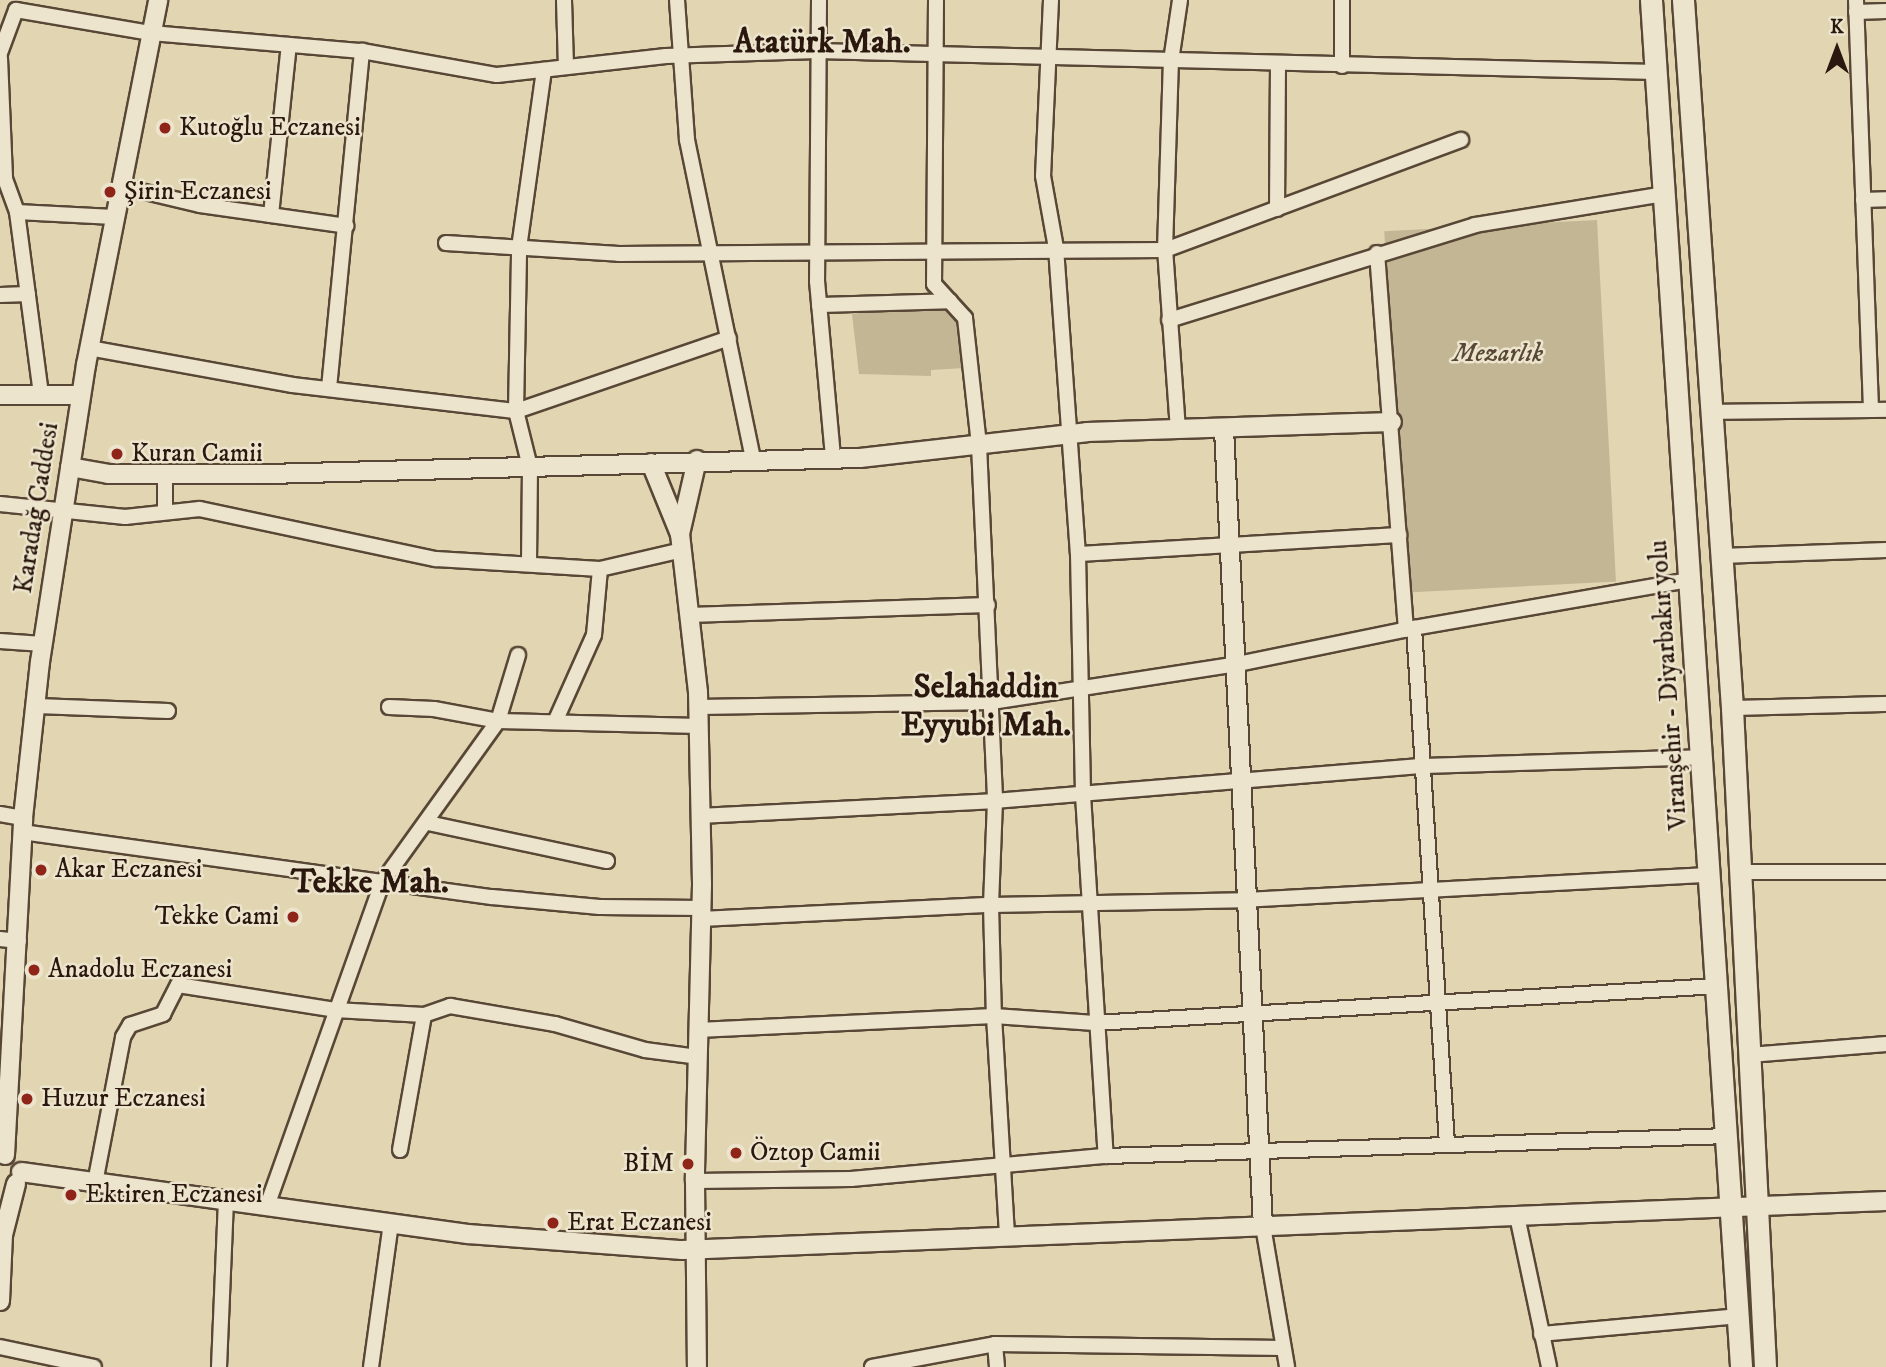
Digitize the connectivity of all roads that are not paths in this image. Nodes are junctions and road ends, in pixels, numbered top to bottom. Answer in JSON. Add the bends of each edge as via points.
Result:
{"nodes":[{"id":1,"x":158,"y":0,"type":"edge"},
{"id":2,"x":564,"y":0,"type":"edge"},
{"id":3,"x":677,"y":0,"type":"edge"},
{"id":4,"x":819,"y":0,"type":"edge"},
{"id":5,"x":936,"y":0,"type":"edge"},
{"id":6,"x":1051,"y":0,"type":"edge"},
{"id":7,"x":1180,"y":0,"type":"edge"},
{"id":8,"x":1342,"y":0,"type":"edge"},
{"id":9,"x":1651,"y":0,"type":"edge"},
{"id":10,"x":1683,"y":0,"type":"edge"},
{"id":11,"x":1856,"y":6,"type":"edge"},
{"id":12,"x":1886,"y":11,"type":"edge"},
{"id":13,"x":152,"y":33,"type":"junction"},
{"id":14,"x":289,"y":45,"type":"junction"},
{"id":15,"x":362,"y":51,"type":"junction"},
{"id":16,"x":817,"y":51,"type":"junction"},
{"id":17,"x":935,"y":53,"type":"junction"},
{"id":18,"x":0,"y":56,"type":"edge"},
{"id":19,"x":678,"y":56,"type":"junction"},
{"id":20,"x":1050,"y":57,"type":"junction"},
{"id":21,"x":1171,"y":61,"type":"junction"},
{"id":22,"x":1278,"y":64,"type":"junction"},
{"id":23,"x":1342,"y":66,"type":"junction"},
{"id":24,"x":566,"y":67,"type":"junction"},
{"id":25,"x":544,"y":70,"type":"junction"},
{"id":26,"x":1656,"y":72,"type":"junction"},
{"id":27,"x":1461,"y":140,"type":"dead end"},
{"id":28,"x":120,"y":186,"type":"junction"},
{"id":29,"x":1664,"y":194,"type":"junction"},
{"id":30,"x":1886,"y":199,"type":"edge"},
{"id":31,"x":1863,"y":200,"type":"junction"},
{"id":32,"x":1277,"y":209,"type":"junction"},
{"id":33,"x":18,"y":212,"type":"junction"},
{"id":34,"x":271,"y":215,"type":"junction"},
{"id":35,"x":114,"y":217,"type":"junction"},
{"id":36,"x":347,"y":226,"type":"junction"},
{"id":37,"x":446,"y":243,"type":"dead end"},
{"id":38,"x":519,"y":248,"type":"junction"},
{"id":39,"x":1056,"y":248,"type":"junction"},
{"id":40,"x":934,"y":249,"type":"junction"},
{"id":41,"x":1165,"y":250,"type":"junction"},
{"id":42,"x":818,"y":251,"type":"junction"},
{"id":43,"x":1377,"y":253,"type":"junction"},
{"id":44,"x":711,"y":254,"type":"junction"},
{"id":45,"x":28,"y":294,"type":"junction"},
{"id":46,"x":0,"y":295,"type":"edge"},
{"id":47,"x":950,"y":301,"type":"junction"},
{"id":48,"x":819,"y":305,"type":"junction"},
{"id":49,"x":1169,"y":320,"type":"junction"},
{"id":50,"x":729,"y":338,"type":"junction"},
{"id":51,"x":89,"y":348,"type":"junction"},
{"id":52,"x":329,"y":388,"type":"junction"},
{"id":53,"x":0,"y":395,"type":"edge"},
{"id":54,"x":41,"y":395,"type":"junction"},
{"id":55,"x":81,"y":395,"type":"junction"},
{"id":56,"x":1879,"y":410,"type":"edge"},
{"id":57,"x":516,"y":411,"type":"junction"},
{"id":58,"x":1711,"y":412,"type":"junction"},
{"id":59,"x":1392,"y":422,"type":"junction"},
{"id":60,"x":1224,"y":429,"type":"junction"},
{"id":61,"x":1178,"y":430,"type":"junction"},
{"id":62,"x":1066,"y":435,"type":"junction"},
{"id":63,"x":979,"y":445,"type":"junction"},
{"id":64,"x":833,"y":458,"type":"junction"},
{"id":65,"x":753,"y":459,"type":"junction"},
{"id":66,"x":697,"y":460,"type":"junction"},
{"id":67,"x":651,"y":463,"type":"junction"},
{"id":68,"x":70,"y":467,"type":"junction"},
{"id":69,"x":530,"y":467,"type":"junction"},
{"id":70,"x":165,"y":474,"type":"junction"},
{"id":71,"x":0,"y":504,"type":"edge"},
{"id":72,"x":165,"y":512,"type":"junction"},
{"id":73,"x":64,"y":513,"type":"junction"},
{"id":74,"x":1399,"y":535,"type":"junction"},
{"id":75,"x":681,"y":542,"type":"junction"},
{"id":76,"x":1231,"y":546,"type":"junction"},
{"id":77,"x":1886,"y":550,"type":"edge"},
{"id":78,"x":1078,"y":554,"type":"junction"},
{"id":79,"x":1721,"y":556,"type":"junction"},
{"id":80,"x":529,"y":563,"type":"junction"},
{"id":81,"x":600,"y":569,"type":"junction"},
{"id":82,"x":1690,"y":580,"type":"junction"},
{"id":83,"x":988,"y":605,"type":"junction"},
{"id":84,"x":689,"y":615,"type":"junction"},
{"id":85,"x":1410,"y":629,"type":"junction"},
{"id":86,"x":0,"y":641,"type":"edge"},
{"id":87,"x":43,"y":644,"type":"junction"},
{"id":88,"x":518,"y":655,"type":"dead end"},
{"id":89,"x":1238,"y":664,"type":"junction"},
{"id":90,"x":1084,"y":685,"type":"junction"},
{"id":91,"x":992,"y":702,"type":"junction"},
{"id":92,"x":1886,"y":704,"type":"edge"},
{"id":93,"x":37,"y":706,"type":"junction"},
{"id":94,"x":389,"y":707,"type":"dead end"},
{"id":95,"x":699,"y":707,"type":"junction"},
{"id":96,"x":1732,"y":708,"type":"junction"},
{"id":97,"x":168,"y":711,"type":"dead end"},
{"id":98,"x":498,"y":721,"type":"junction"},
{"id":99,"x":555,"y":722,"type":"junction"},
{"id":100,"x":699,"y":726,"type":"junction"},
{"id":101,"x":1702,"y":757,"type":"junction"},
{"id":102,"x":1423,"y":766,"type":"junction"},
{"id":103,"x":1239,"y":780,"type":"junction"},
{"id":104,"x":1083,"y":795,"type":"junction"},
{"id":105,"x":995,"y":801,"type":"junction"},
{"id":106,"x":0,"y":814,"type":"edge"},
{"id":107,"x":701,"y":816,"type":"junction"},
{"id":108,"x":428,"y":823,"type":"junction"},
{"id":109,"x":22,"y":825,"type":"junction"},
{"id":110,"x":607,"y":861,"type":"dead end"},
{"id":111,"x":1741,"y":872,"type":"junction"},
{"id":112,"x":1886,"y":872,"type":"edge"},
{"id":113,"x":1710,"y":876,"type":"junction"},
{"id":114,"x":383,"y":881,"type":"junction"},
{"id":115,"x":1433,"y":890,"type":"junction"},
{"id":116,"x":1244,"y":900,"type":"junction"},
{"id":117,"x":1089,"y":904,"type":"junction"},
{"id":118,"x":991,"y":905,"type":"junction"},
{"id":119,"x":701,"y":914,"type":"junction"},
{"id":120,"x":0,"y":939,"type":"edge"},
{"id":121,"x":19,"y":941,"type":"junction"},
{"id":122,"x":1717,"y":986,"type":"junction"},
{"id":123,"x":1441,"y":1000,"type":"junction"},
{"id":124,"x":335,"y":1010,"type":"junction"},
{"id":125,"x":424,"y":1015,"type":"junction"},
{"id":126,"x":994,"y":1016,"type":"junction"},
{"id":127,"x":1250,"y":1016,"type":"junction"},
{"id":128,"x":1095,"y":1023,"type":"junction"},
{"id":129,"x":698,"y":1030,"type":"junction"},
{"id":130,"x":1886,"y":1044,"type":"edge"},
{"id":131,"x":1750,"y":1055,"type":"junction"},
{"id":132,"x":698,"y":1057,"type":"junction"},
{"id":133,"x":1727,"y":1136,"type":"junction"},
{"id":134,"x":1447,"y":1144,"type":"junction"},
{"id":135,"x":400,"y":1150,"type":"dead end"},
{"id":136,"x":1256,"y":1150,"type":"junction"},
{"id":137,"x":3,"y":1156,"type":"edge"},
{"id":138,"x":1106,"y":1156,"type":"junction"},
{"id":139,"x":1005,"y":1165,"type":"junction"},
{"id":140,"x":12,"y":1181,"type":"edge"},
{"id":141,"x":695,"y":1181,"type":"junction"},
{"id":142,"x":95,"y":1183,"type":"junction"},
{"id":143,"x":226,"y":1201,"type":"junction"},
{"id":144,"x":1886,"y":1201,"type":"edge"},
{"id":145,"x":267,"y":1206,"type":"junction"},
{"id":146,"x":1756,"y":1207,"type":"junction"},
{"id":147,"x":1732,"y":1208,"type":"junction"},
{"id":148,"x":0,"y":1214,"type":"edge"},
{"id":149,"x":1517,"y":1216,"type":"junction"},
{"id":150,"x":391,"y":1223,"type":"junction"},
{"id":151,"x":1263,"y":1226,"type":"junction"},
{"id":152,"x":4,"y":1235,"type":"junction"},
{"id":153,"x":1007,"y":1238,"type":"junction"},
{"id":154,"x":697,"y":1249,"type":"junction"},
{"id":155,"x":0,"y":1290,"type":"edge"},
{"id":156,"x":0,"y":1301,"type":"edge"},
{"id":157,"x":1738,"y":1316,"type":"junction"},
{"id":158,"x":1541,"y":1334,"type":"junction"},
{"id":159,"x":995,"y":1344,"type":"junction"},
{"id":160,"x":0,"y":1348,"type":"edge"},
{"id":161,"x":1283,"y":1348,"type":"junction"},
{"id":162,"x":94,"y":1367,"type":"edge"},
{"id":163,"x":219,"y":1367,"type":"edge"},
{"id":164,"x":372,"y":1367,"type":"edge"},
{"id":165,"x":697,"y":1367,"type":"edge"},
{"id":166,"x":872,"y":1367,"type":"edge"},
{"id":167,"x":997,"y":1367,"type":"edge"},
{"id":168,"x":1287,"y":1367,"type":"edge"},
{"id":169,"x":1549,"y":1367,"type":"edge"},
{"id":170,"x":1741,"y":1367,"type":"edge"},
{"id":171,"x":1765,"y":1367,"type":"edge"}],
"edges":[{"from":1,"to":13,"type":"street","name":"Karadağ Caddesi"},
{"from":2,"to":24,"type":"street"},
{"from":3,"to":19,"type":"street"},
{"from":4,"to":16,"type":"street"},
{"from":5,"to":17,"type":"street"},
{"from":6,"to":20,"type":"street"},
{"from":7,"to":21,"type":"street"},
{"from":8,"to":23,"type":"street"},
{"from":9,"to":26,"type":"main road","name":"Viranşehir - Diyarbakır yolu"},
{"from":10,"to":58,"type":"main road"},
{"from":11,"to":12,"type":"street"},
{"from":11,"to":31,"type":"street"},
{"from":13,"to":14,"type":"street"},
{"from":13,"to":18,"type":"street","via":[[16,10]]},
{"from":13,"to":28,"type":"street","name":"Karadağ Caddesi"},
{"from":14,"to":15,"type":"street"},
{"from":14,"to":34,"type":"street"},
{"from":15,"to":25,"type":"street","via":[[497,75]]},
{"from":15,"to":36,"type":"street"},
{"from":16,"to":17,"type":"street"},
{"from":16,"to":19,"type":"street"},
{"from":16,"to":42,"type":"street"},
{"from":17,"to":20,"type":"street"},
{"from":17,"to":40,"type":"street"},
{"from":18,"to":33,"type":"street","via":[[5,179]]},
{"from":19,"to":24,"type":"street"},
{"from":19,"to":44,"type":"street","via":[[687,140]]},
{"from":20,"to":21,"type":"street"},
{"from":20,"to":39,"type":"street","via":[[1043,176]]},
{"from":21,"to":22,"type":"street"},
{"from":21,"to":41,"type":"street"},
{"from":22,"to":23,"type":"street"},
{"from":22,"to":32,"type":"street"},
{"from":23,"to":26,"type":"street"},
{"from":24,"to":25,"type":"street"},
{"from":25,"to":38,"type":"street"},
{"from":26,"to":29,"type":"main road","name":"Viranşehir - Diyarbakır yolu"},
{"from":27,"to":32,"type":"street"},
{"from":28,"to":34,"type":"street"},
{"from":28,"to":35,"type":"street","name":"Karadağ Caddesi"},
{"from":29,"to":43,"type":"street","via":[[1475,225]]},
{"from":29,"to":82,"type":"main road","name":"Viranşehir - Diyarbakır yolu"},
{"from":30,"to":31,"type":"street"},
{"from":31,"to":56,"type":"street"},
{"from":32,"to":41,"type":"street"},
{"from":33,"to":35,"type":"street"},
{"from":33,"to":45,"type":"street"},
{"from":34,"to":36,"type":"street"},
{"from":35,"to":51,"type":"street","name":"Karadağ Caddesi"},
{"from":36,"to":52,"type":"street"},
{"from":37,"to":38,"type":"street"},
{"from":38,"to":44,"type":"street"},
{"from":38,"to":57,"type":"street"},
{"from":39,"to":40,"type":"street"},
{"from":39,"to":41,"type":"street"},
{"from":39,"to":62,"type":"street"},
{"from":40,"to":42,"type":"street"},
{"from":40,"to":47,"type":"street","via":[[934,284]]},
{"from":41,"to":49,"type":"street"},
{"from":42,"to":44,"type":"street"},
{"from":42,"to":48,"type":"street"},
{"from":43,"to":49,"type":"street"},
{"from":43,"to":59,"type":"street"},
{"from":44,"to":50,"type":"street"},
{"from":45,"to":46,"type":"street"},
{"from":45,"to":54,"type":"street"},
{"from":47,"to":48,"type":"street"},
{"from":47,"to":63,"type":"street","via":[[965,318]]},
{"from":48,"to":64,"type":"street"},
{"from":49,"to":61,"type":"street"},
{"from":50,"to":57,"type":"street"},
{"from":50,"to":65,"type":"street"},
{"from":51,"to":52,"type":"street"},
{"from":51,"to":55,"type":"street","name":"Karadağ Caddesi"},
{"from":52,"to":57,"type":"street"},
{"from":53,"to":54,"type":"street"},
{"from":54,"to":55,"type":"street"},
{"from":55,"to":68,"type":"street","name":"Karadağ Caddesi"},
{"from":56,"to":58,"type":"street"},
{"from":57,"to":69,"type":"street"},
{"from":58,"to":79,"type":"main road"},
{"from":59,"to":60,"type":"street"},
{"from":59,"to":74,"type":"street"},
{"from":60,"to":61,"type":"street"},
{"from":60,"to":76,"type":"street"},
{"from":61,"to":62,"type":"street"},
{"from":62,"to":63,"type":"street"},
{"from":62,"to":78,"type":"street"},
{"from":63,"to":64,"type":"street"},
{"from":63,"to":83,"type":"street"},
{"from":64,"to":65,"type":"street"},
{"from":65,"to":66,"type":"street"},
{"from":66,"to":67,"type":"street"},
{"from":66,"to":75,"type":"street"},
{"from":67,"to":69,"type":"street"},
{"from":67,"to":75,"type":"street"},
{"from":68,"to":70,"type":"street","via":[[108,474]]},
{"from":68,"to":73,"type":"street","name":"Karadağ Caddesi"},
{"from":69,"to":70,"type":"street"},
{"from":69,"to":80,"type":"street"},
{"from":70,"to":72,"type":"street"},
{"from":71,"to":73,"type":"street"},
{"from":72,"to":73,"type":"street","via":[[125,517]]},
{"from":72,"to":80,"type":"street","via":[[200,509],[234,514],[436,559]]},
{"from":73,"to":87,"type":"street","name":"Karadağ Caddesi"},
{"from":74,"to":76,"type":"street"},
{"from":74,"to":85,"type":"street"},
{"from":75,"to":81,"type":"street"},
{"from":75,"to":84,"type":"street"},
{"from":76,"to":78,"type":"street"},
{"from":76,"to":89,"type":"street"},
{"from":77,"to":79,"type":"street"},
{"from":78,"to":90,"type":"street"},
{"from":79,"to":96,"type":"main road"},
{"from":80,"to":81,"type":"street"},
{"from":81,"to":99,"type":"street","via":[[594,635]]},
{"from":82,"to":85,"type":"street"},
{"from":82,"to":101,"type":"main road","name":"Viranşehir - Diyarbakır yolu"},
{"from":83,"to":84,"type":"street"},
{"from":83,"to":91,"type":"street"},
{"from":84,"to":95,"type":"street"},
{"from":85,"to":89,"type":"street"},
{"from":85,"to":102,"type":"street"},
{"from":86,"to":87,"type":"street"},
{"from":87,"to":93,"type":"street","name":"Karadağ Caddesi"},
{"from":88,"to":98,"type":"street"},
{"from":89,"to":90,"type":"street"},
{"from":89,"to":103,"type":"street"},
{"from":90,"to":91,"type":"street"},
{"from":90,"to":104,"type":"street"},
{"from":91,"to":95,"type":"street"},
{"from":91,"to":105,"type":"street"},
{"from":92,"to":96,"type":"street"},
{"from":93,"to":97,"type":"street"},
{"from":93,"to":109,"type":"street","name":"Karadağ Caddesi"},
{"from":94,"to":98,"type":"street","via":[[434,709]]},
{"from":95,"to":100,"type":"street"},
{"from":96,"to":111,"type":"main road"},
{"from":98,"to":99,"type":"street"},
{"from":98,"to":108,"type":"street"},
{"from":99,"to":100,"type":"street"},
{"from":100,"to":107,"type":"street"},
{"from":101,"to":102,"type":"street"},
{"from":101,"to":113,"type":"main road","name":"Viranşehir - Diyarbakır yolu"},
{"from":102,"to":103,"type":"street"},
{"from":102,"to":115,"type":"street"},
{"from":103,"to":104,"type":"street"},
{"from":103,"to":116,"type":"street"},
{"from":104,"to":105,"type":"street"},
{"from":104,"to":117,"type":"street"},
{"from":105,"to":107,"type":"street"},
{"from":105,"to":118,"type":"street"},
{"from":106,"to":109,"type":"street"},
{"from":107,"to":119,"type":"street"},
{"from":108,"to":110,"type":"street"},
{"from":108,"to":114,"type":"street"},
{"from":109,"to":114,"type":"street"},
{"from":109,"to":121,"type":"street","name":"Karadağ Caddesi"},
{"from":111,"to":112,"type":"street"},
{"from":111,"to":131,"type":"main road"},
{"from":113,"to":115,"type":"street"},
{"from":113,"to":122,"type":"main road","name":"Viranşehir - Diyarbakır yolu"},
{"from":114,"to":119,"type":"street"},
{"from":114,"to":124,"type":"street"},
{"from":115,"to":116,"type":"street"},
{"from":115,"to":123,"type":"street"},
{"from":116,"to":117,"type":"street"},
{"from":116,"to":127,"type":"street"},
{"from":117,"to":118,"type":"street"},
{"from":117,"to":128,"type":"street"},
{"from":118,"to":119,"type":"street"},
{"from":118,"to":126,"type":"street"},
{"from":119,"to":129,"type":"street"},
{"from":120,"to":121,"type":"street"},
{"from":121,"to":137,"type":"street","name":"Karadağ Caddesi"},
{"from":122,"to":123,"type":"street"},
{"from":122,"to":133,"type":"main road","name":"Viranşehir - Diyarbakır yolu"},
{"from":123,"to":127,"type":"street"},
{"from":123,"to":134,"type":"street"},
{"from":124,"to":125,"type":"street"},
{"from":124,"to":142,"type":"street","via":[[178,985],[163,1014],[130,1025],[123,1037]]},
{"from":124,"to":145,"type":"street"},
{"from":125,"to":132,"type":"street","via":[[450,1006],[555,1024],[645,1051]]},
{"from":125,"to":135,"type":"street"},
{"from":126,"to":128,"type":"street"},
{"from":126,"to":129,"type":"street"},
{"from":126,"to":139,"type":"street"},
{"from":127,"to":128,"type":"street"},
{"from":127,"to":136,"type":"street"},
{"from":128,"to":138,"type":"street"},
{"from":129,"to":132,"type":"street"},
{"from":130,"to":131,"type":"street"},
{"from":131,"to":146,"type":"main road"},
{"from":132,"to":141,"type":"street"},
{"from":133,"to":134,"type":"street"},
{"from":133,"to":147,"type":"main road","name":"Viranşehir - Diyarbakır yolu"},
{"from":134,"to":136,"type":"street"},
{"from":136,"to":138,"type":"street"},
{"from":136,"to":151,"type":"street"},
{"from":137,"to":140,"type":"street","via":[[15,1159]]},
{"from":138,"to":139,"type":"street"},
{"from":139,"to":141,"type":"street","via":[[851,1179]]},
{"from":139,"to":153,"type":"street"},
{"from":140,"to":142,"type":"street"},
{"from":140,"to":152,"type":"street"},
{"from":141,"to":154,"type":"street"},
{"from":142,"to":143,"type":"street"},
{"from":143,"to":145,"type":"street"},
{"from":143,"to":163,"type":"street"},
{"from":144,"to":146,"type":"street"},
{"from":145,"to":150,"type":"street"},
{"from":146,"to":147,"type":"street"},
{"from":146,"to":171,"type":"main road"},
{"from":147,"to":149,"type":"street"},
{"from":147,"to":157,"type":"main road","name":"Viranşehir - Diyarbakır yolu"},
{"from":148,"to":152,"type":"street"},
{"from":149,"to":151,"type":"street"},
{"from":149,"to":158,"type":"street"},
{"from":150,"to":154,"type":"street","via":[[468,1234]]},
{"from":150,"to":164,"type":"street"},
{"from":151,"to":153,"type":"street"},
{"from":151,"to":161,"type":"street"},
{"from":152,"to":155,"type":"street"},
{"from":153,"to":154,"type":"street"},
{"from":154,"to":165,"type":"street"},
{"from":155,"to":156,"type":"street"},
{"from":157,"to":158,"type":"street"},
{"from":157,"to":170,"type":"main road","name":"Viranşehir - Diyarbakır yolu"},
{"from":158,"to":169,"type":"street"},
{"from":159,"to":161,"type":"street"},
{"from":159,"to":166,"type":"street"},
{"from":159,"to":167,"type":"street"},
{"from":160,"to":162,"type":"street"},
{"from":161,"to":168,"type":"street"}]}
